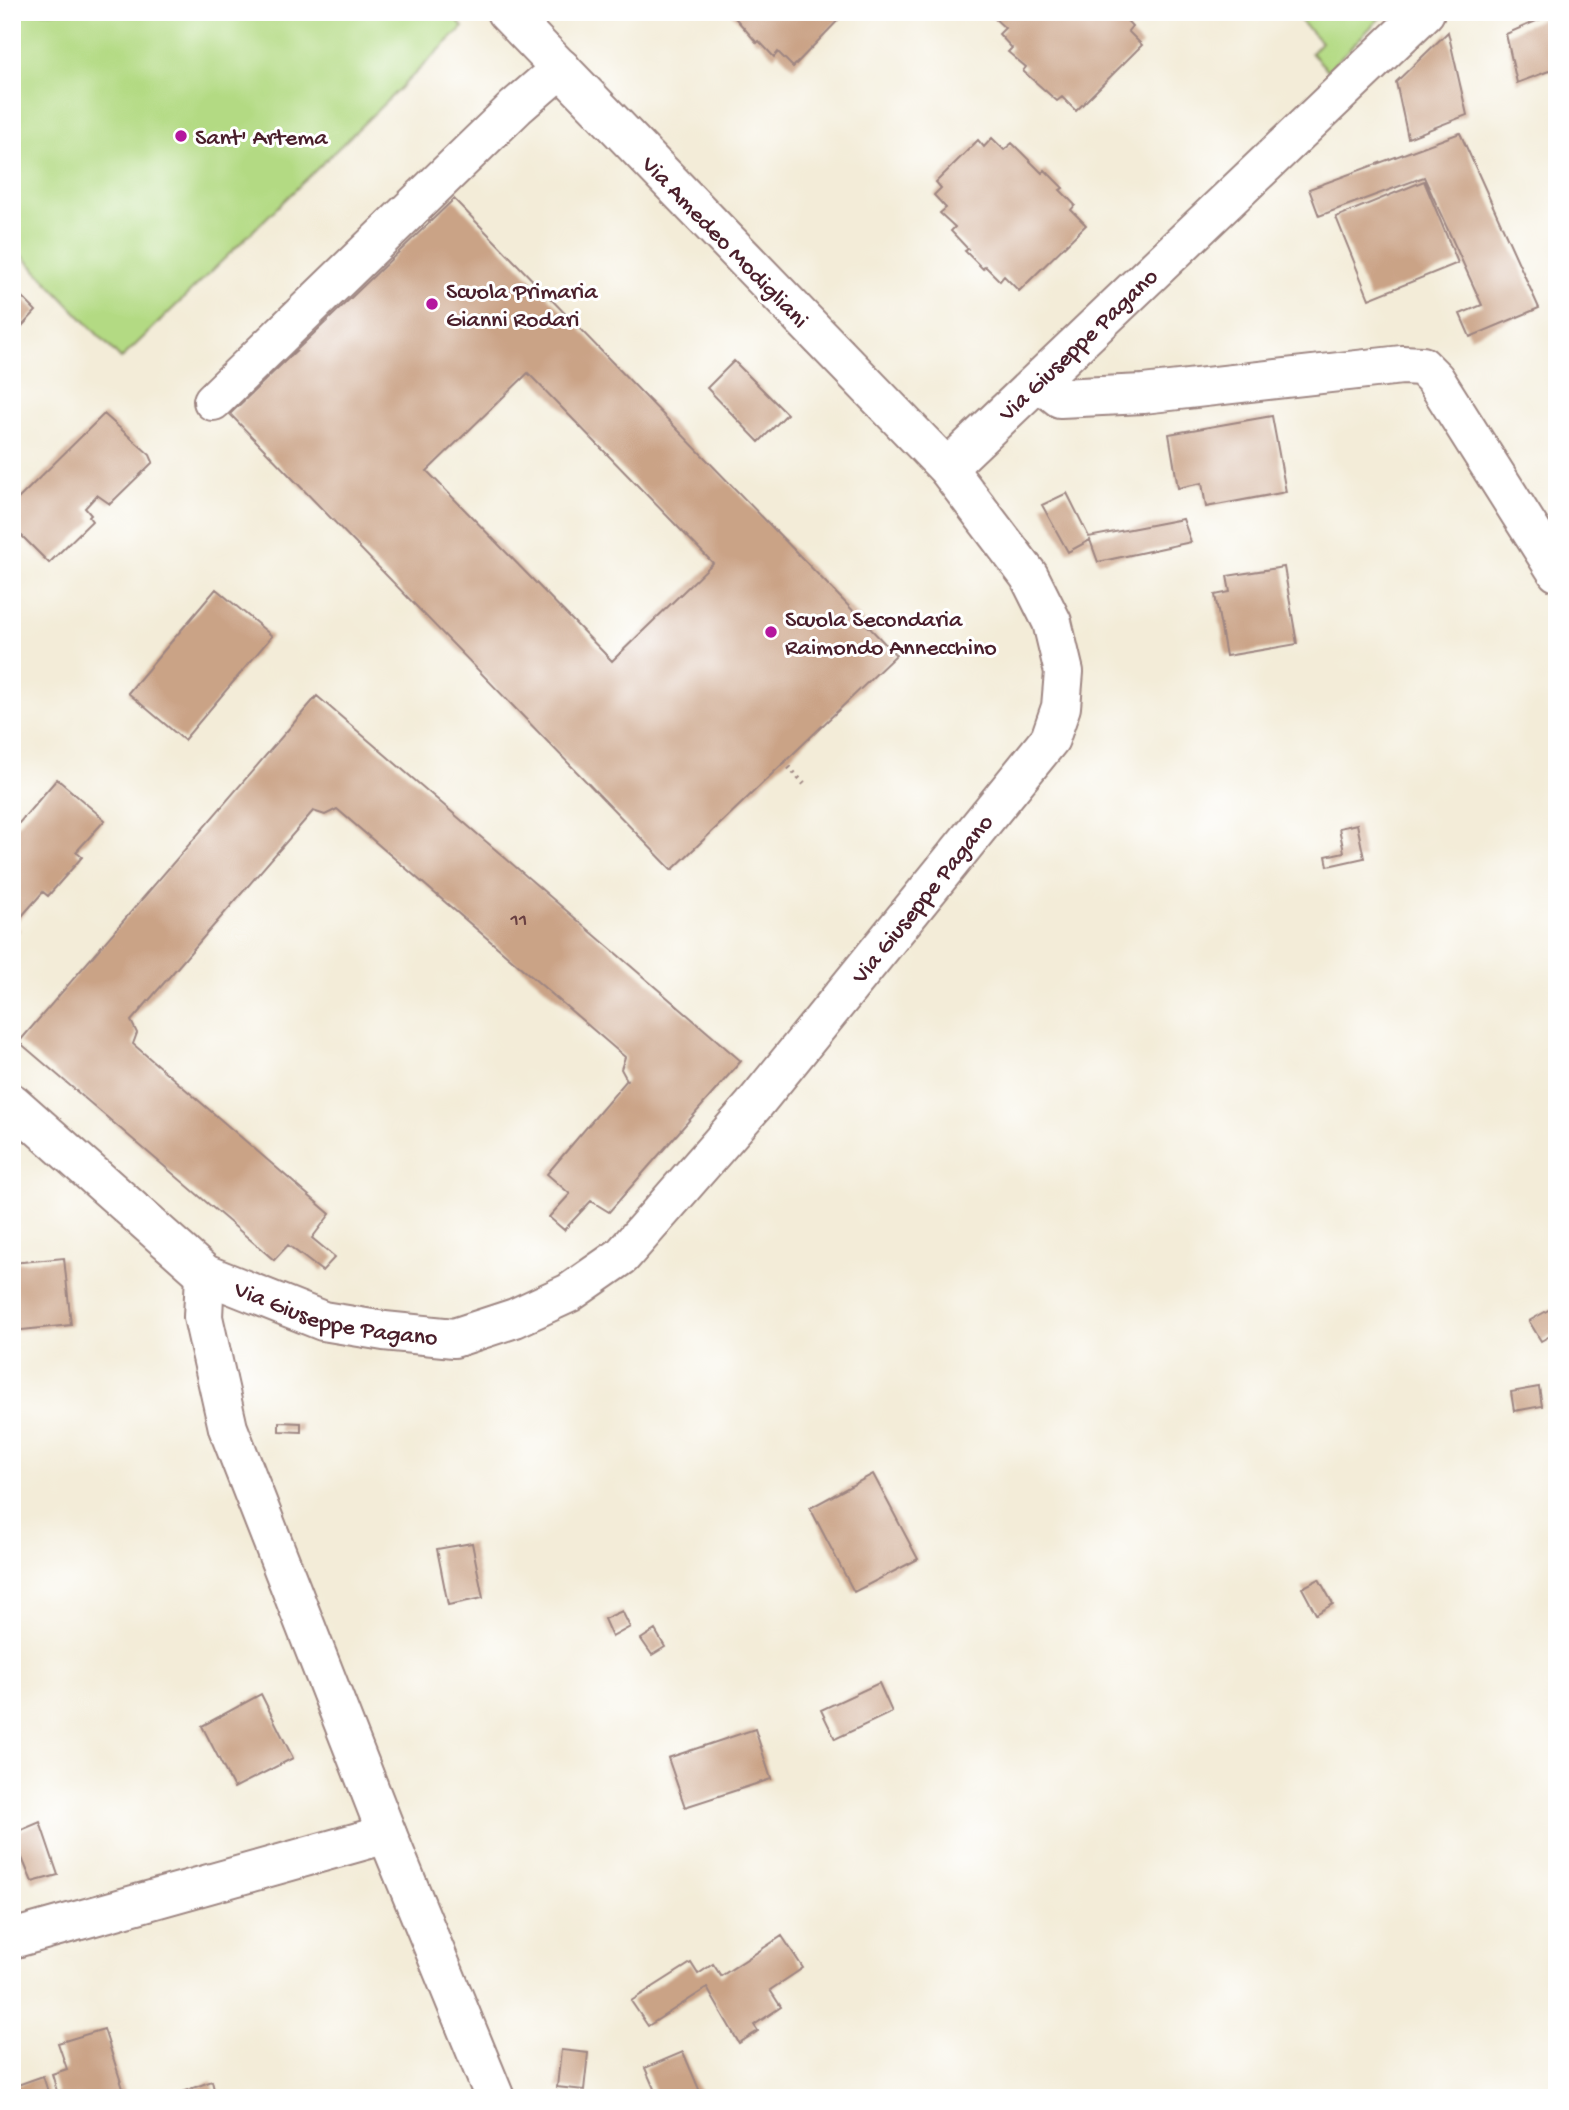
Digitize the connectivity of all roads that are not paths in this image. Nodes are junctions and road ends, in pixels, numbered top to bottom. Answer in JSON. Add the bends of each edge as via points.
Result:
{"nodes":[{"id":1,"x":506,"y":12,"type":"edge"},
{"id":2,"x":1425,"y":12,"type":"edge"},
{"id":3,"x":561,"y":68,"type":"junction"},
{"id":4,"x":1040,"y":382,"type":"junction"},
{"id":5,"x":213,"y":401,"type":"dead end"},
{"id":6,"x":947,"y":468,"type":"junction"},
{"id":7,"x":1547,"y":535,"type":"edge"},
{"id":8,"x":1557,"y":572,"type":"edge"},
{"id":9,"x":12,"y":1103,"type":"edge"},
{"id":10,"x":205,"y":1274,"type":"junction"},
{"id":11,"x":387,"y":1834,"type":"junction"},
{"id":12,"x":12,"y":1939,"type":"edge"},
{"id":13,"x":495,"y":2098,"type":"edge"}],
"edges":[{"from":1,"to":3,"type":"street","name":"Via Amedeo Modigliani"},
{"from":2,"to":4,"type":"street","name":"Via Giuseppe Pagano"},
{"from":3,"to":5,"type":"street"},
{"from":3,"to":6,"type":"street","name":"Via Amedeo Modigliani"},
{"from":4,"to":6,"type":"street","name":"Via Giuseppe Pagano"},
{"from":4,"to":7,"type":"street","via":[[1060,398],[1422,366]]},
{"from":6,"to":10,"type":"street","name":"Via Giuseppe Pagano","via":[[1029,576],[1052,622],[1064,671],[1061,707],[1051,739],[753,1106],[622,1256],[569,1293],[454,1338],[323,1321]]},
{"from":7,"to":8,"type":"street"},
{"from":9,"to":10,"type":"street","name":"Via Giuseppe Pagano"},
{"from":10,"to":11,"type":"street","via":[[203,1317],[228,1428]]},
{"from":11,"to":12,"type":"street"},
{"from":11,"to":13,"type":"street"}]}
